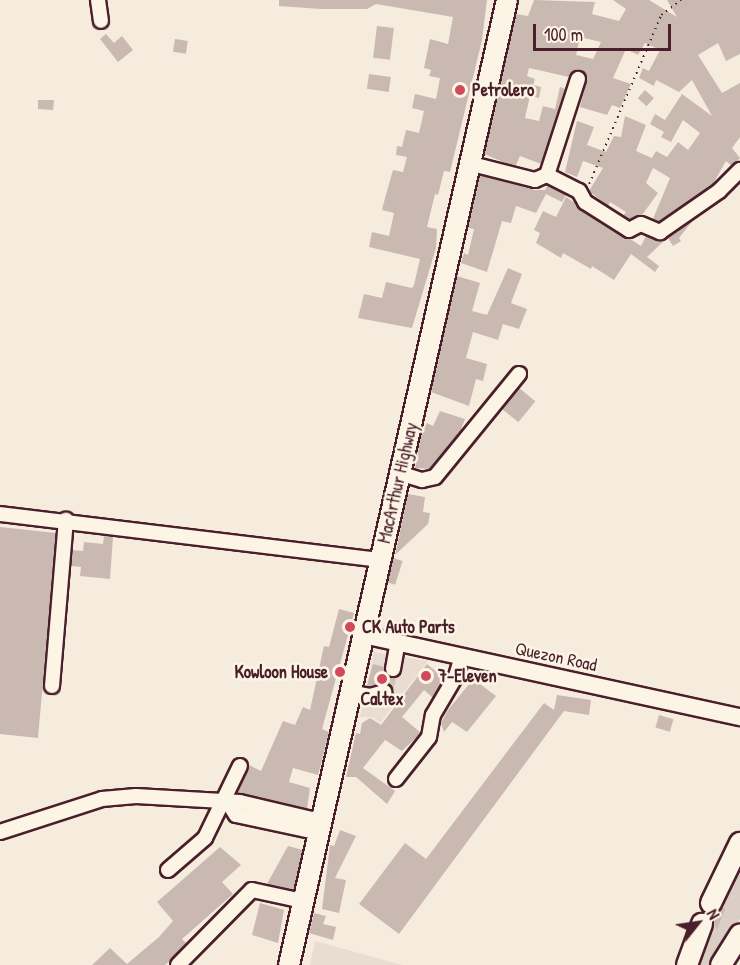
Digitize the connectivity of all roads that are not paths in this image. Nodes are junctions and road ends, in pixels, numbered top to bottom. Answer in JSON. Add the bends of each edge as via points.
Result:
{"nodes":[{"id":1,"x":98,"y":0,"type":"edge"},
{"id":2,"x":507,"y":0,"type":"edge"},
{"id":3,"x":101,"y":21,"type":"dead end"},
{"id":4,"x":578,"y":79,"type":"dead end"},
{"id":5,"x":468,"y":163,"type":"junction"},
{"id":6,"x":740,"y":170,"type":"edge"},
{"id":7,"x":547,"y":175,"type":"junction"},
{"id":8,"x":519,"y":374,"type":"dead end"},
{"id":9,"x":402,"y":474,"type":"junction"},
{"id":10,"x":0,"y":514,"type":"edge"},
{"id":11,"x":66,"y":520,"type":"junction"},
{"id":12,"x":380,"y":560,"type":"junction"},
{"id":13,"x":363,"y":635,"type":"junction"},
{"id":14,"x":398,"y":642,"type":"junction"},
{"id":15,"x":462,"y":656,"type":"junction"},
{"id":16,"x":393,"y":669,"type":"tunnel mouth"},
{"id":17,"x":52,"y":686,"type":"dead end"},
{"id":18,"x":350,"y":692,"type":"junction"},
{"id":19,"x":383,"y":697,"type":"dead end"},
{"id":20,"x":740,"y":717,"type":"edge"},
{"id":21,"x":240,"y":766,"type":"dead end"},
{"id":22,"x":396,"y":779,"type":"dead end"},
{"id":23,"x":226,"y":804,"type":"junction"},
{"id":24,"x":322,"y":828,"type":"junction"},
{"id":25,"x":0,"y":832,"type":"edge"},
{"id":26,"x":740,"y":843,"type":"edge"},
{"id":27,"x":168,"y":870,"type":"dead end"},
{"id":28,"x":303,"y":901,"type":"junction"},
{"id":29,"x":711,"y":903,"type":"dead end"},
{"id":30,"x":702,"y":924,"type":"dead end"},
{"id":31,"x":740,"y":934,"type":"edge"},
{"id":32,"x":178,"y":965,"type":"edge"},
{"id":33,"x":289,"y":965,"type":"edge"},
{"id":34,"x":687,"y":965,"type":"edge"},
{"id":35,"x":721,"y":965,"type":"edge"}],
"edges":[{"from":1,"to":3,"type":"street"},
{"from":2,"to":5,"type":"highway","name":"MacArthur Highway"},
{"from":4,"to":7,"type":"street"},
{"from":5,"to":7,"type":"street","via":[[535,180]]},
{"from":5,"to":9,"type":"highway","name":"MacArthur Highway"},
{"from":6,"to":7,"type":"street","via":[[719,191],[660,232],[641,224],[629,230],[585,202],[584,196]]},
{"from":8,"to":9,"type":"street","via":[[435,477],[422,480]]},
{"from":9,"to":12,"type":"highway","name":"MacArthur Highway"},
{"from":10,"to":11,"type":"street"},
{"from":11,"to":12,"type":"street"},
{"from":11,"to":17,"type":"street"},
{"from":12,"to":13,"type":"highway","name":"MacArthur Highway"},
{"from":13,"to":14,"type":"main road","name":"Quezon Road"},
{"from":13,"to":18,"type":"highway","name":"MacArthur Highway"},
{"from":14,"to":15,"type":"main road","name":"Quezon Road"},
{"from":14,"to":16,"type":"street"},
{"from":15,"to":20,"type":"main road","name":"Quezon Road"},
{"from":15,"to":22,"type":"street","via":[[456,676],[433,715],[429,737]]},
{"from":18,"to":19,"type":"street"},
{"from":18,"to":24,"type":"highway","name":"MacArthur Highway"},
{"from":21,"to":23,"type":"street"},
{"from":23,"to":24,"type":"street","via":[[236,815],[262,814]]},
{"from":23,"to":25,"type":"street","via":[[136,796],[102,799]]},
{"from":23,"to":27,"type":"street","via":[[205,838]]},
{"from":24,"to":28,"type":"highway","name":"MacArthur Highway"},
{"from":26,"to":29,"type":"highway"},
{"from":28,"to":32,"type":"street","via":[[252,890]]},
{"from":28,"to":33,"type":"highway","name":"MacArthur Highway"},
{"from":30,"to":34,"type":"highway"},
{"from":31,"to":35,"type":"highway"}]}
